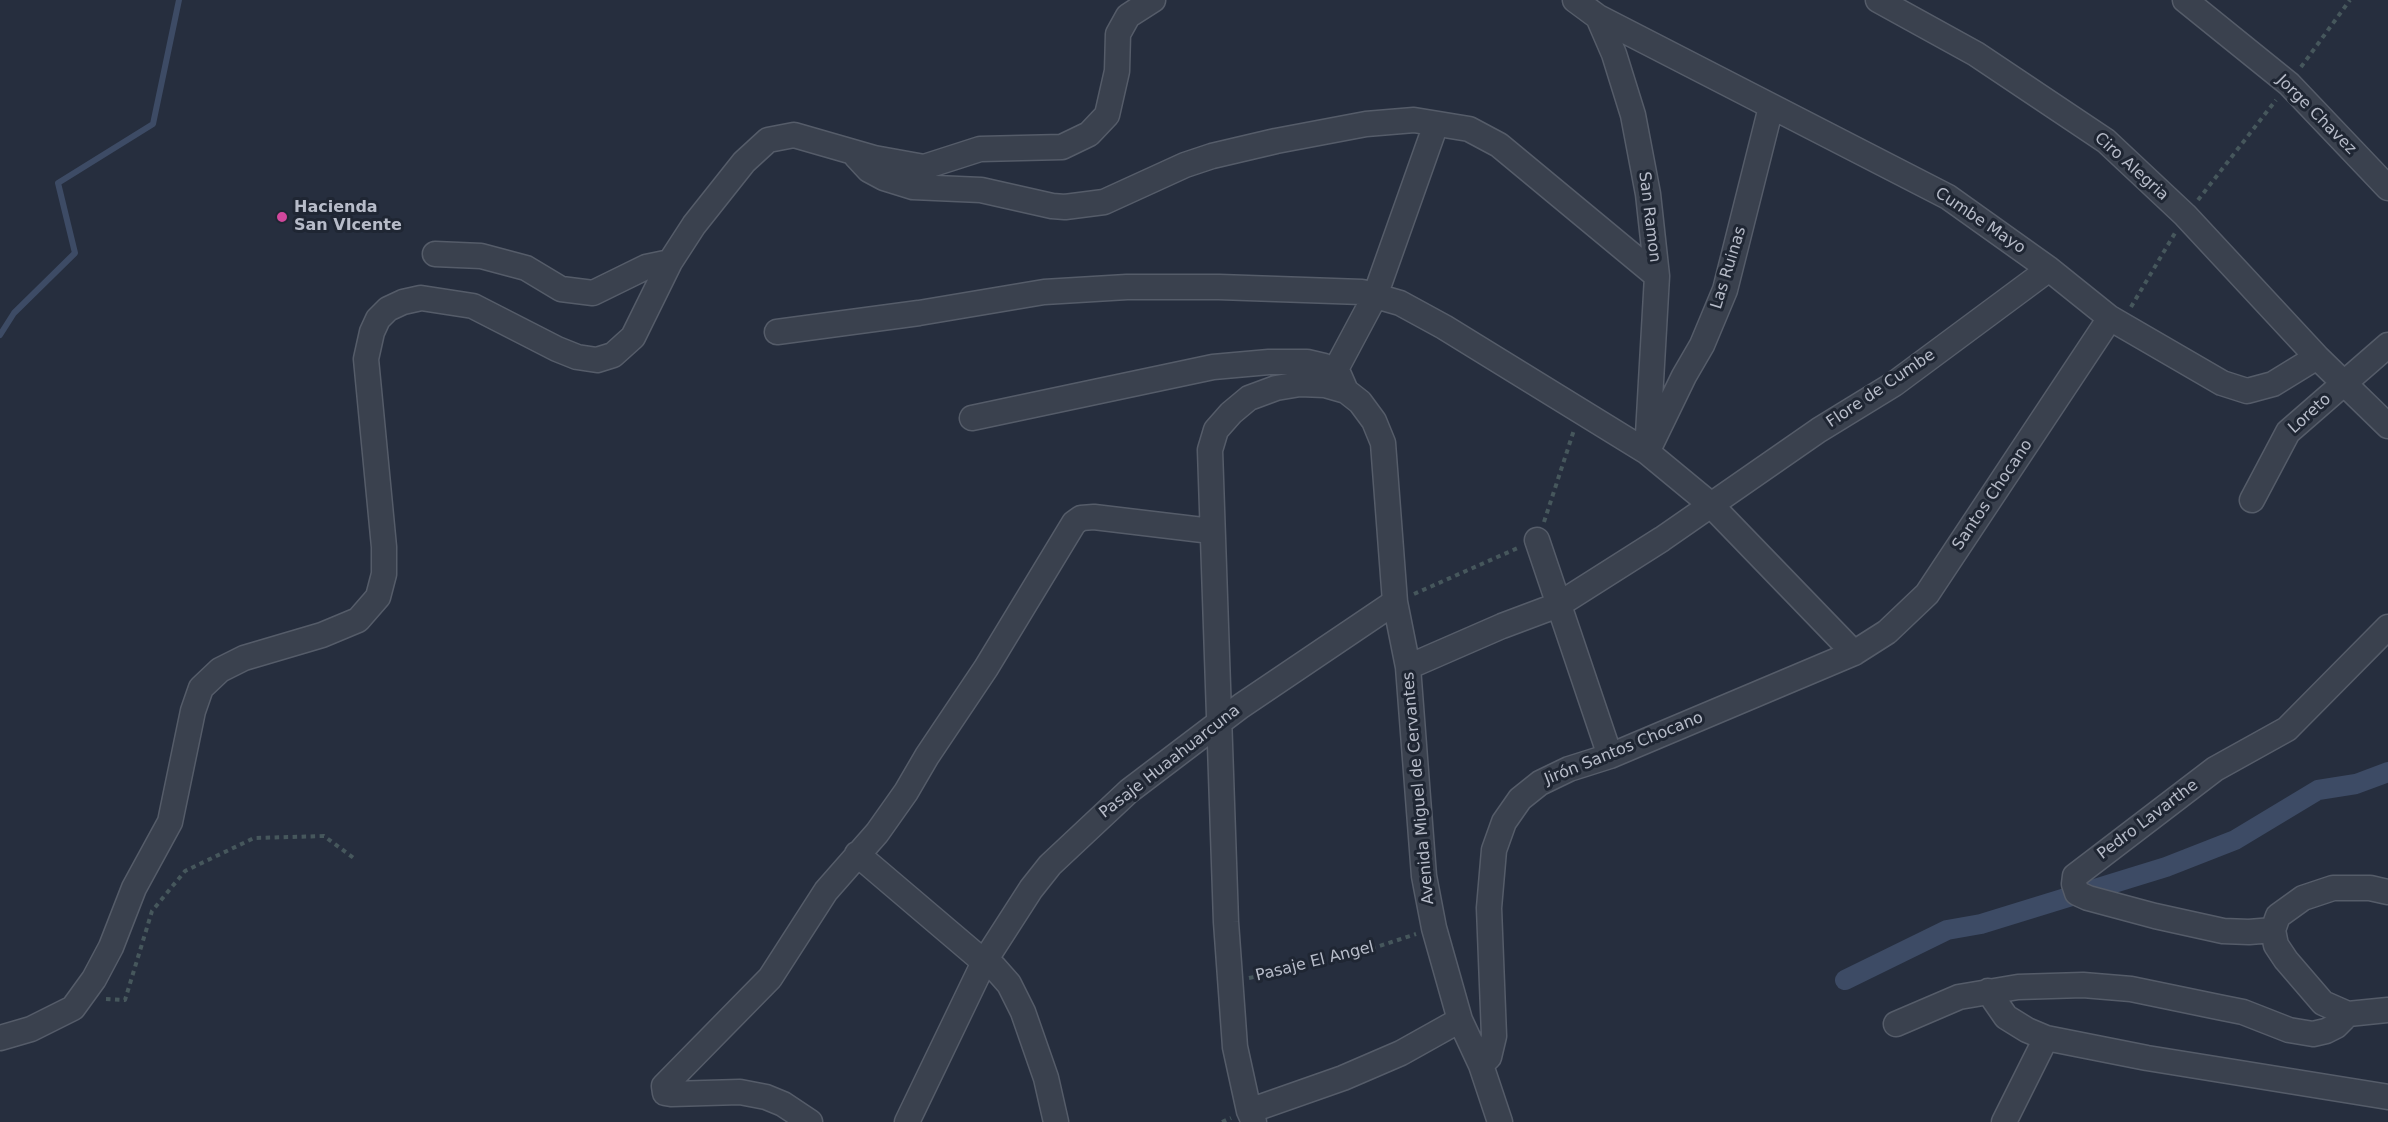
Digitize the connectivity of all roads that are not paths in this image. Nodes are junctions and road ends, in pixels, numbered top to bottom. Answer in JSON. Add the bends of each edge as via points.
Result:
{"nodes":[{"id":1,"x":1153,"y":0,"type":"edge"},
{"id":2,"x":1575,"y":0,"type":"edge"},
{"id":3,"x":1878,"y":0,"type":"edge"},
{"id":4,"x":2185,"y":0,"type":"edge"},
{"id":5,"x":1598,"y":18,"type":"junction"},
{"id":6,"x":1771,"y":107,"type":"junction"},
{"id":7,"x":1436,"y":124,"type":"junction"},
{"id":8,"x":850,"y":150,"type":"junction"},
{"id":9,"x":2388,"y":188,"type":"edge"},
{"id":10,"x":435,"y":254,"type":"dead end"},
{"id":11,"x":670,"y":262,"type":"junction"},
{"id":12,"x":2049,"y":269,"type":"junction"},
{"id":13,"x":1657,"y":276,"type":"junction"},
{"id":14,"x":1375,"y":296,"type":"junction"},
{"id":15,"x":2116,"y":321,"type":"junction"},
{"id":16,"x":777,"y":332,"type":"dead end"},
{"id":17,"x":2388,"y":345,"type":"edge"},
{"id":18,"x":2317,"y":357,"type":"junction"},
{"id":19,"x":1341,"y":381,"type":"junction"},
{"id":20,"x":2344,"y":384,"type":"junction"},
{"id":21,"x":972,"y":418,"type":"dead end"},
{"id":22,"x":2388,"y":426,"type":"edge"},
{"id":23,"x":1647,"y":452,"type":"junction"},
{"id":24,"x":2252,"y":500,"type":"dead end"},
{"id":25,"x":1710,"y":504,"type":"junction"},
{"id":26,"x":1211,"y":531,"type":"junction"},
{"id":27,"x":1537,"y":540,"type":"road end"},
{"id":28,"x":1395,"y":602,"type":"junction"},
{"id":29,"x":1558,"y":605,"type":"junction"},
{"id":30,"x":2388,"y":627,"type":"edge"},
{"id":31,"x":1854,"y":653,"type":"junction"},
{"id":32,"x":1408,"y":667,"type":"junction"},
{"id":33,"x":1220,"y":724,"type":"junction"},
{"id":34,"x":1610,"y":756,"type":"junction"},
{"id":35,"x":857,"y":854,"type":"junction"},
{"id":36,"x":2388,"y":892,"type":"edge"},
{"id":37,"x":2273,"y":930,"type":"junction"},
{"id":38,"x":984,"y":962,"type":"junction"},
{"id":39,"x":1988,"y":991,"type":"junction"},
{"id":40,"x":2388,"y":1010,"type":"edge"},
{"id":41,"x":2348,"y":1014,"type":"junction"},
{"id":42,"x":1460,"y":1020,"type":"junction"},
{"id":43,"x":1896,"y":1024,"type":"dead end"},
{"id":44,"x":0,"y":1038,"type":"edge"},
{"id":45,"x":2046,"y":1038,"type":"junction"},
{"id":46,"x":1481,"y":1065,"type":"junction"},
{"id":47,"x":2388,"y":1096,"type":"edge"},
{"id":48,"x":1251,"y":1116,"type":"edge"},
{"id":49,"x":810,"y":1122,"type":"edge"},
{"id":50,"x":907,"y":1122,"type":"edge"},
{"id":51,"x":1056,"y":1122,"type":"edge"},
{"id":52,"x":1500,"y":1122,"type":"edge"},
{"id":53,"x":2004,"y":1122,"type":"edge"}],
"edges":[{"from":1,"to":8,"type":"street","via":[[1128,16],[1118,34],[1118,71],[1107,115],[1089,134],[1062,147],[980,149],[924,167]]},
{"from":2,"to":5,"type":"street","name":"San Ramon"},
{"from":3,"to":18,"type":"street","name":"Ciro Alegria","via":[[1976,54],[2106,141],[2185,215]]},
{"from":4,"to":9,"type":"street","name":"Jorge Chavez","via":[[2289,84]]},
{"from":5,"to":6,"type":"street","name":"Cumbe Mayo"},
{"from":5,"to":13,"type":"street","name":"San Ramon","via":[[1633,115],[1648,194]]},
{"from":6,"to":12,"type":"street","name":"Cumbe Mayo","via":[[1948,197]]},
{"from":6,"to":23,"type":"street","name":"Las Ruinas","via":[[1725,290],[1702,345]]},
{"from":7,"to":8,"type":"street","via":[[1390,121],[1276,141],[1185,165],[1104,202],[1065,207],[981,190],[913,188],[869,170]]},
{"from":7,"to":13,"type":"street","via":[[1469,129],[1499,146]]},
{"from":7,"to":14,"type":"street"},
{"from":8,"to":11,"type":"street","via":[[794,135],[768,140],[723,188]]},
{"from":10,"to":11,"type":"street","via":[[481,256],[526,268],[561,289],[593,292],[646,267]]},
{"from":11,"to":44,"type":"street","via":[[633,337],[613,355],[597,360],[557,349],[473,306],[420,298],[388,309],[378,319],[366,359],[384,547],[384,574],[378,597],[358,620],[244,658],[220,670],[201,688],[170,822],[134,888],[94,979],[73,1008],[30,1029]]},
{"from":12,"to":15,"type":"street","name":"Cumbe Mayo"},
{"from":12,"to":25,"type":"street","name":"Flore de Cumbe","via":[[1894,384]]},
{"from":13,"to":23,"type":"street","name":"San Ramon"},
{"from":14,"to":16,"type":"street","via":[[1293,288],[1127,287],[1044,292]]},
{"from":14,"to":19,"type":"street"},
{"from":14,"to":23,"type":"street","via":[[1400,303],[1444,327]]},
{"from":15,"to":18,"type":"street","name":"Cumbe Mayo","via":[[2222,383],[2247,391],[2273,384]]},
{"from":15,"to":31,"type":"street","name":"Santos Chocano","via":[[1927,594],[1887,632]]},
{"from":17,"to":20,"type":"street","name":"Loreto"},
{"from":18,"to":20,"type":"street","name":"Ciro Alegria"},
{"from":19,"to":21,"type":"street","via":[[1324,366],[1307,363],[1213,367]]},
{"from":19,"to":26,"type":"street","via":[[1276,388],[1249,398],[1216,430],[1210,450]]},
{"from":19,"to":28,"type":"street","name":"Avenida Miguel de Cervantes","via":[[1374,420],[1383,443]]},
{"from":20,"to":22,"type":"street","name":"Ciro Alegria"},
{"from":20,"to":24,"type":"street","name":"Loreto","via":[[2288,432]]},
{"from":23,"to":25,"type":"street"},
{"from":25,"to":29,"type":"street","name":"Flore de Cumbe"},
{"from":25,"to":31,"type":"street"},
{"from":26,"to":33,"type":"street"},
{"from":26,"to":35,"type":"street","via":[[1081,518],[1074,523],[906,792]]},
{"from":27,"to":29,"type":"street"},
{"from":28,"to":32,"type":"street","name":"Avenida Miguel de Cervantes"},
{"from":28,"to":33,"type":"street","name":"Pasaje Huaahuarcuna"},
{"from":29,"to":32,"type":"street","name":"Flore de Cumbe"},
{"from":29,"to":34,"type":"street"},
{"from":30,"to":37,"type":"street","name":"Pedro Lavarthe","via":[[2287,729],[2215,769],[2075,876],[2077,893],[2088,898],[2223,931]]},
{"from":31,"to":34,"type":"street","name":"Jirón Santos Chocano"},
{"from":32,"to":42,"type":"street","name":"Avenida Miguel de Cervantes","via":[[1424,876]]},
{"from":33,"to":38,"type":"street","name":"Pasaje Huaahuarcuna","via":[[1129,791],[1050,865]]},
{"from":33,"to":48,"type":"street","via":[[1235,1047]]},
{"from":34,"to":46,"type":"street","name":"Jirón Santos Chocano","via":[[1540,783],[1520,799],[1504,822],[1494,850],[1489,908],[1494,1036],[1489,1057]]},
{"from":35,"to":38,"type":"street"},
{"from":35,"to":49,"type":"street","via":[[826,891],[770,978],[666,1082],[663,1090],[671,1094],[740,1092],[766,1097]]},
{"from":36,"to":37,"type":"street","via":[[2370,888],[2323,891],[2303,898],[2278,916]]},
{"from":37,"to":41,"type":"street","via":[[2276,945],[2297,974],[2323,1003]]},
{"from":38,"to":50,"type":"street","name":"Pasaje Huaahuarcuna"},
{"from":38,"to":51,"type":"street","via":[[1009,984],[1023,1012],[1046,1078]]},
{"from":39,"to":41,"type":"street","via":[[2083,985],[2131,989],[2243,1012],[2289,1030],[2313,1034],[2336,1026]]},
{"from":39,"to":43,"type":"street","via":[[1959,997]]},
{"from":39,"to":45,"type":"street","via":[[2006,1017]]},
{"from":40,"to":41,"type":"street"},
{"from":42,"to":46,"type":"street","name":"Avenida Miguel de Cervantes"},
{"from":42,"to":48,"type":"street","via":[[1401,1053]]},
{"from":45,"to":47,"type":"street"},
{"from":45,"to":53,"type":"street"},
{"from":46,"to":52,"type":"street","name":"Avenida Miguel de Cervantes"}]}
